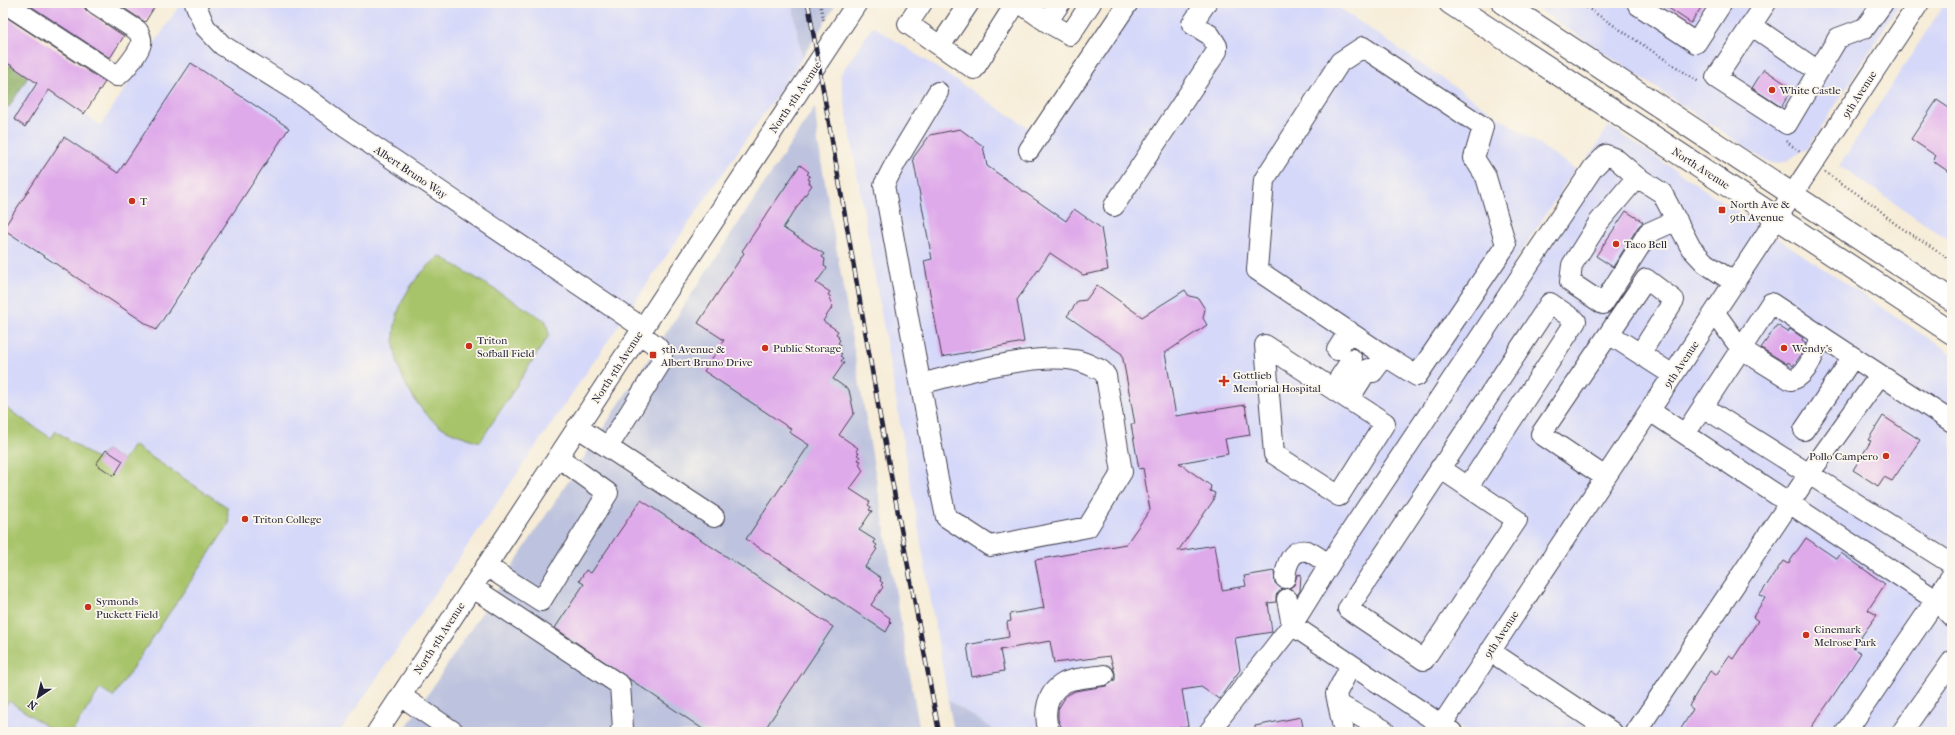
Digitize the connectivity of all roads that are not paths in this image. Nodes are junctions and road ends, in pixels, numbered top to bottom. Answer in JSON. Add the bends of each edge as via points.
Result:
{"nodes":[{"id":1,"x":5,"y":3,"type":"edge"},
{"id":2,"x":95,"y":3,"type":"edge"},
{"id":3,"x":195,"y":3,"type":"edge"},
{"id":4,"x":857,"y":3,"type":"edge"},
{"id":5,"x":922,"y":3,"type":"edge"},
{"id":6,"x":969,"y":3,"type":"edge"},
{"id":7,"x":1016,"y":3,"type":"edge"},
{"id":8,"x":1020,"y":3,"type":"edge"},
{"id":9,"x":1060,"y":3,"type":"edge"},
{"id":10,"x":1091,"y":3,"type":"edge"},
{"id":11,"x":1128,"y":3,"type":"edge"},
{"id":12,"x":1206,"y":3,"type":"edge"},
{"id":13,"x":1450,"y":3,"type":"edge"},
{"id":14,"x":1503,"y":3,"type":"edge"},
{"id":15,"x":1639,"y":3,"type":"edge"},
{"id":16,"x":1722,"y":3,"type":"edge"},
{"id":17,"x":1766,"y":3,"type":"edge"},
{"id":18,"x":1883,"y":3,"type":"edge"},
{"id":19,"x":1919,"y":3,"type":"edge"},
{"id":20,"x":1047,"y":22,"type":"junction"},
{"id":21,"x":1751,"y":25,"type":"junction"},
{"id":22,"x":940,"y":46,"type":"junction"},
{"id":23,"x":1818,"y":71,"type":"junction"},
{"id":24,"x":938,"y":92,"type":"dead end"},
{"id":25,"x":1029,"y":150,"type":"dead end"},
{"id":26,"x":1637,"y":177,"type":"junction"},
{"id":27,"x":1793,"y":195,"type":"junction"},
{"id":28,"x":1114,"y":206,"type":"dead end"},
{"id":29,"x":1778,"y":219,"type":"junction"},
{"id":30,"x":1677,"y":220,"type":"junction"},
{"id":31,"x":1735,"y":283,"type":"junction"},
{"id":32,"x":1952,"y":300,"type":"edge"},
{"id":33,"x":1715,"y":313,"type":"junction"},
{"id":34,"x":641,"y":331,"type":"junction"},
{"id":35,"x":1349,"y":331,"type":"junction"},
{"id":36,"x":1952,"y":333,"type":"edge"},
{"id":37,"x":1609,"y":334,"type":"junction"},
{"id":38,"x":1820,"y":335,"type":"junction"},
{"id":39,"x":1741,"y":349,"type":"junction"},
{"id":40,"x":1640,"y":354,"type":"junction"},
{"id":41,"x":1385,"y":356,"type":"junction"},
{"id":42,"x":1853,"y":357,"type":"junction"},
{"id":43,"x":1358,"y":363,"type":"junction"},
{"id":44,"x":1673,"y":375,"type":"junction"},
{"id":45,"x":1880,"y":375,"type":"junction"},
{"id":46,"x":921,"y":384,"type":"junction"},
{"id":47,"x":1341,"y":394,"type":"junction"},
{"id":48,"x":1703,"y":407,"type":"junction"},
{"id":49,"x":1650,"y":411,"type":"junction"},
{"id":50,"x":1952,"y":422,"type":"edge"},
{"id":51,"x":578,"y":427,"type":"junction"},
{"id":52,"x":1804,"y":430,"type":"dead end"},
{"id":53,"x":1685,"y":434,"type":"junction"},
{"id":54,"x":608,"y":447,"type":"junction"},
{"id":55,"x":558,"y":457,"type":"junction"},
{"id":56,"x":1440,"y":468,"type":"junction"},
{"id":57,"x":1809,"y":474,"type":"junction"},
{"id":58,"x":1605,"y":477,"type":"junction"},
{"id":59,"x":1468,"y":487,"type":"junction"},
{"id":60,"x":1789,"y":503,"type":"junction"},
{"id":61,"x":714,"y":517,"type":"dead end"},
{"id":62,"x":1952,"y":564,"type":"edge"},
{"id":63,"x":1329,"y":565,"type":"junction"},
{"id":64,"x":486,"y":566,"type":"junction"},
{"id":65,"x":1952,"y":575,"type":"edge"},
{"id":66,"x":1285,"y":578,"type":"dead end"},
{"id":67,"x":472,"y":587,"type":"junction"},
{"id":68,"x":1287,"y":599,"type":"dead end"},
{"id":69,"x":1936,"y":600,"type":"junction"},
{"id":70,"x":1952,"y":617,"type":"edge"},
{"id":71,"x":1292,"y":625,"type":"junction"},
{"id":72,"x":1490,"y":651,"type":"junction"},
{"id":73,"x":1351,"y":665,"type":"junction"},
{"id":74,"x":1949,"y":672,"type":"edge"},
{"id":75,"x":1104,"y":675,"type":"dead end"},
{"id":76,"x":401,"y":696,"type":"junction"},
{"id":77,"x":1338,"y":704,"type":"junction"},
{"id":78,"x":442,"y":729,"type":"edge"},
{"id":79,"x":1443,"y":730,"type":"edge"},
{"id":80,"x":377,"y":732,"type":"edge"},
{"id":81,"x":620,"y":732,"type":"edge"},
{"id":82,"x":1049,"y":732,"type":"edge"},
{"id":83,"x":1209,"y":732,"type":"edge"},
{"id":84,"x":1344,"y":732,"type":"edge"},
{"id":85,"x":1383,"y":732,"type":"edge"},
{"id":86,"x":1612,"y":732,"type":"edge"},
{"id":87,"x":1636,"y":732,"type":"edge"},
{"id":88,"x":1846,"y":732,"type":"edge"},
{"id":89,"x":1902,"y":732,"type":"edge"}],
"edges":[{"from":1,"to":2,"type":"street","via":[[117,76],[123,72],[141,45],[141,39],[138,31]]},
{"from":3,"to":34,"type":"street","name":"Albert Bruno Way","via":[[205,27],[222,44],[305,98]]},
{"from":4,"to":34,"type":"street","name":"North 5th Avenue"},
{"from":5,"to":22,"type":"street","via":[[908,24]]},
{"from":6,"to":22,"type":"street"},
{"from":7,"to":22,"type":"street","via":[[974,69]]},
{"from":8,"to":20,"type":"street"},
{"from":9,"to":20,"type":"street"},
{"from":10,"to":20,"type":"street","via":[[1070,36]]},
{"from":11,"to":25,"type":"street"},
{"from":12,"to":28,"type":"street","via":[[1192,24],[1210,35],[1217,46],[1217,51]]},
{"from":13,"to":29,"type":"main road","name":"North Avenue"},
{"from":14,"to":27,"type":"main road"},
{"from":15,"to":16,"type":"street","via":[[1638,5],[1696,43]]},
{"from":17,"to":21,"type":"street"},
{"from":18,"to":23,"type":"street","via":[[1865,28],[1838,38]]},
{"from":19,"to":27,"type":"street","name":"9th Avenue"},
{"from":21,"to":23,"type":"street"},
{"from":21,"to":23,"type":"street","via":[[1716,78],[1787,124]]},
{"from":24,"to":46,"type":"street","via":[[884,185]]},
{"from":26,"to":30,"type":"street","via":[[1662,193]]},
{"from":26,"to":30,"type":"street","via":[[1599,222],[1572,265],[1570,282],[1603,304],[1648,233]]},
{"from":26,"to":63,"type":"street","via":[[1616,159],[1606,155],[1592,168]]},
{"from":27,"to":29,"type":"street","name":"9th Avenue"},
{"from":27,"to":32,"type":"main road"},
{"from":29,"to":31,"type":"street","name":"9th Avenue"},
{"from":29,"to":36,"type":"main road","name":"North Avenue"},
{"from":30,"to":31,"type":"street","via":[[1690,248],[1705,263]]},
{"from":31,"to":33,"type":"street","name":"9th Avenue"},
{"from":33,"to":39,"type":"street"},
{"from":33,"to":44,"type":"street","name":"9th Avenue"},
{"from":34,"to":51,"type":"street","name":"North 5th Avenue"},
{"from":34,"to":54,"type":"street","name":"Albert Bruno Way","via":[[659,348],[663,355],[662,361]]},
{"from":35,"to":41,"type":"street"},
{"from":35,"to":41,"type":"street","via":[[1257,270],[1264,180],[1340,62],[1363,47],[1483,127],[1474,158],[1486,177],[1506,245],[1417,376]]},
{"from":35,"to":43,"type":"street"},
{"from":37,"to":40,"type":"street"},
{"from":37,"to":40,"type":"street","via":[[1646,279],[1674,300]]},
{"from":37,"to":58,"type":"street","via":[[1541,434]]},
{"from":38,"to":39,"type":"street","via":[[1771,303]]},
{"from":38,"to":39,"type":"street","via":[[1814,355],[1797,378],[1791,380]]},
{"from":38,"to":42,"type":"street"},
{"from":39,"to":48,"type":"street"},
{"from":40,"to":44,"type":"street"},
{"from":41,"to":43,"type":"street"},
{"from":42,"to":45,"type":"street"},
{"from":42,"to":52,"type":"street"},
{"from":43,"to":47,"type":"street"},
{"from":44,"to":49,"type":"street","name":"9th Avenue"},
{"from":45,"to":50,"type":"street"},
{"from":45,"to":57,"type":"street"},
{"from":46,"to":46,"type":"street","via":[[946,517],[990,546],[1088,527],[1122,472],[1106,376],[1102,371],[1075,360],[1053,359],[989,368]]},
{"from":47,"to":47,"type":"street","via":[[1266,345],[1274,454],[1339,496],[1385,423]]},
{"from":48,"to":53,"type":"street"},
{"from":48,"to":57,"type":"street"},
{"from":49,"to":53,"type":"street"},
{"from":49,"to":58,"type":"street","name":"9th Avenue"},
{"from":51,"to":54,"type":"street"},
{"from":51,"to":55,"type":"street","name":"North 5th Avenue"},
{"from":53,"to":60,"type":"street"},
{"from":54,"to":61,"type":"street"},
{"from":55,"to":64,"type":"street","name":"North 5th Avenue"},
{"from":55,"to":64,"type":"street","via":[[608,493],[541,601]]},
{"from":56,"to":59,"type":"street"},
{"from":56,"to":59,"type":"street","via":[[1550,303],[1576,321]]},
{"from":56,"to":59,"type":"street","via":[[1348,609],[1424,660],[1517,520]]},
{"from":57,"to":60,"type":"street"},
{"from":57,"to":62,"type":"street"},
{"from":58,"to":72,"type":"street","name":"9th Avenue"},
{"from":60,"to":69,"type":"street"},
{"from":60,"to":87,"type":"street"},
{"from":63,"to":66,"type":"street","via":[[1308,551],[1299,552],[1292,556],[1286,565]]},
{"from":63,"to":71,"type":"street"},
{"from":64,"to":67,"type":"street","name":"North 5th Avenue"},
{"from":65,"to":69,"type":"street"},
{"from":67,"to":76,"type":"street","name":"North 5th Avenue"},
{"from":67,"to":81,"type":"street","via":[[620,685],[623,728]]},
{"from":68,"to":71,"type":"street"},
{"from":69,"to":70,"type":"street"},
{"from":69,"to":88,"type":"street"},
{"from":71,"to":73,"type":"street"},
{"from":71,"to":83,"type":"street"},
{"from":72,"to":79,"type":"street","name":"9th Avenue"},
{"from":72,"to":86,"type":"street"},
{"from":73,"to":77,"type":"street","via":[[1336,694]]},
{"from":73,"to":79,"type":"street"},
{"from":74,"to":89,"type":"street"},
{"from":75,"to":82,"type":"street","via":[[1065,682],[1056,690],[1047,706]]},
{"from":76,"to":78,"type":"street"},
{"from":76,"to":80,"type":"street","name":"North 5th Avenue"},
{"from":77,"to":84,"type":"street"},
{"from":77,"to":85,"type":"street","via":[[1384,730]]}]}
